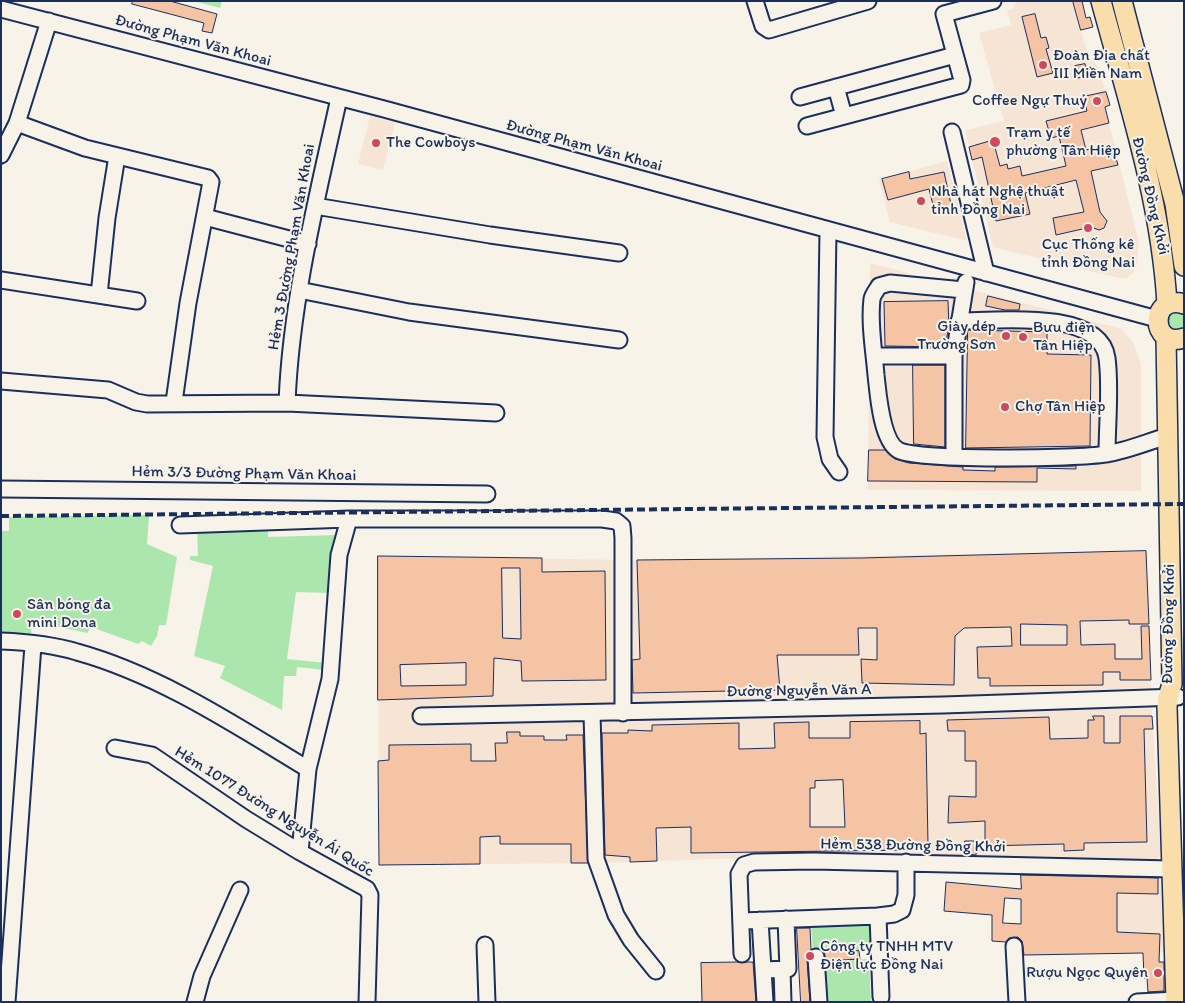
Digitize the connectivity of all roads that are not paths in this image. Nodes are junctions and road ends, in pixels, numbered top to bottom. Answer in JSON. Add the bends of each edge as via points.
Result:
{"nodes":[{"id":1,"x":755,"y":1,"type":"edge"},
{"id":2,"x":868,"y":1,"type":"edge"},
{"id":3,"x":993,"y":1,"type":"edge"},
{"id":4,"x":1101,"y":1,"type":"edge"},
{"id":5,"x":1122,"y":1,"type":"edge"},
{"id":6,"x":1,"y":9,"type":"edge"},
{"id":7,"x":49,"y":21,"type":"junction"},
{"id":8,"x":955,"y":55,"type":"junction"},
{"id":9,"x":836,"y":87,"type":"junction"},
{"id":10,"x":800,"y":96,"type":"dead end"},
{"id":11,"x":339,"y":98,"type":"junction"},
{"id":12,"x":844,"y":116,"type":"junction"},
{"id":13,"x":17,"y":123,"type":"junction"},
{"id":14,"x":807,"y":126,"type":"dead end"},
{"id":15,"x":952,"y":132,"type":"dead end"},
{"id":16,"x":1,"y":155,"type":"edge"},
{"id":17,"x":117,"y":156,"type":"junction"},
{"id":18,"x":316,"y":206,"type":"junction"},
{"id":19,"x":1180,"y":214,"type":"edge"},
{"id":20,"x":205,"y":217,"type":"junction"},
{"id":21,"x":828,"y":230,"type":"junction"},
{"id":22,"x":308,"y":244,"type":"junction"},
{"id":23,"x":619,"y":253,"type":"dead end"},
{"id":24,"x":1184,"y":266,"type":"edge"},
{"id":25,"x":968,"y":268,"type":"junction"},
{"id":26,"x":986,"y":273,"type":"junction"},
{"id":27,"x":1,"y":280,"type":"edge"},
{"id":28,"x":300,"y":290,"type":"junction"},
{"id":29,"x":964,"y":290,"type":"junction"},
{"id":30,"x":99,"y":295,"type":"junction"},
{"id":31,"x":137,"y":301,"type":"dead end"},
{"id":32,"x":1170,"y":309,"type":"edge"},
{"id":33,"x":959,"y":321,"type":"junction"},
{"id":34,"x":1178,"y":338,"type":"edge"},
{"id":35,"x":619,"y":340,"type":"dead end"},
{"id":36,"x":1184,"y":355,"type":"edge"},
{"id":37,"x":874,"y":356,"type":"junction"},
{"id":38,"x":954,"y":356,"type":"junction"},
{"id":39,"x":1,"y":381,"type":"edge"},
{"id":40,"x":174,"y":402,"type":"junction"},
{"id":41,"x":287,"y":403,"type":"junction"},
{"id":42,"x":496,"y":412,"type":"dead end"},
{"id":43,"x":1168,"y":436,"type":"junction"},
{"id":44,"x":1107,"y":454,"type":"junction"},
{"id":45,"x":954,"y":457,"type":"junction"},
{"id":46,"x":839,"y":472,"type":"dead end"},
{"id":47,"x":1,"y":489,"type":"edge"},
{"id":48,"x":487,"y":494,"type":"dead end"},
{"id":49,"x":1176,"y":500,"type":"edge"},
{"id":50,"x":349,"y":519,"type":"junction"},
{"id":51,"x":180,"y":525,"type":"dead end"},
{"id":52,"x":1,"y":641,"type":"edge"},
{"id":53,"x":34,"y":645,"type":"junction"},
{"id":54,"x":1172,"y":692,"type":"junction"},
{"id":55,"x":592,"y":713,"type":"junction"},
{"id":56,"x":623,"y":713,"type":"junction"},
{"id":57,"x":421,"y":716,"type":"dead end"},
{"id":58,"x":115,"y":748,"type":"dead end"},
{"id":59,"x":308,"y":769,"type":"junction"},
{"id":60,"x":300,"y":852,"type":"junction"},
{"id":61,"x":906,"y":862,"type":"junction"},
{"id":62,"x":1178,"y":863,"type":"edge"},
{"id":63,"x":240,"y":890,"type":"dead end"},
{"id":64,"x":878,"y":916,"type":"junction"},
{"id":65,"x":786,"y":919,"type":"junction"},
{"id":66,"x":760,"y":920,"type":"junction"},
{"id":67,"x":741,"y":921,"type":"junction"},
{"id":68,"x":485,"y":945,"type":"dead end"},
{"id":69,"x":1014,"y":946,"type":"dead end"},
{"id":70,"x":742,"y":954,"type":"dead end"},
{"id":71,"x":816,"y":957,"type":"dead end"},
{"id":72,"x":782,"y":969,"type":"junction"},
{"id":73,"x":763,"y":970,"type":"junction"},
{"id":74,"x":656,"y":971,"type":"dead end"},
{"id":75,"x":881,"y":997,"type":"dead end"},
{"id":76,"x":1169,"y":1001,"type":"edge"},
{"id":77,"x":7,"y":1002,"type":"edge"},
{"id":78,"x":195,"y":1002,"type":"edge"},
{"id":79,"x":367,"y":1002,"type":"edge"},
{"id":80,"x":487,"y":1002,"type":"edge"},
{"id":81,"x":765,"y":1002,"type":"edge"},
{"id":82,"x":784,"y":1002,"type":"edge"},
{"id":83,"x":818,"y":1002,"type":"edge"},
{"id":84,"x":1016,"y":1002,"type":"edge"},
{"id":85,"x":1137,"y":1002,"type":"edge"}],
"edges":[{"from":1,"to":2,"type":"street","via":[[763,26],[770,30]]},
{"from":3,"to":8,"type":"street","via":[[944,14]]},
{"from":4,"to":32,"type":"main road","name":"Đường Đồng Khởi","via":[[1152,191]]},
{"from":5,"to":19,"type":"main road","name":"Đường Đồng Khởi"},
{"from":6,"to":7,"type":"street","name":"Đường Phạm Văn Khoai"},
{"from":7,"to":11,"type":"street","name":"Đường Phạm Văn Khoai"},
{"from":7,"to":13,"type":"street"},
{"from":8,"to":9,"type":"street"},
{"from":8,"to":12,"type":"street","via":[[961,85]]},
{"from":9,"to":10,"type":"street"},
{"from":9,"to":12,"type":"street"},
{"from":11,"to":18,"type":"street","name":"Hẻm 3 Đường Phạm Văn Khoai"},
{"from":11,"to":21,"type":"street","name":"Đường Phạm Văn Khoai"},
{"from":12,"to":14,"type":"street"},
{"from":13,"to":16,"type":"street"},
{"from":13,"to":17,"type":"street"},
{"from":15,"to":26,"type":"street"},
{"from":17,"to":20,"type":"street","via":[[208,178],[212,188]]},
{"from":17,"to":30,"type":"street"},
{"from":18,"to":22,"type":"street","name":"Hẻm 3 Đường Phạm Văn Khoai"},
{"from":18,"to":23,"type":"street","via":[[490,236]]},
{"from":19,"to":24,"type":"main road","name":"Đường Đồng Khởi"},
{"from":20,"to":22,"type":"street"},
{"from":20,"to":40,"type":"street","via":[[188,303]]},
{"from":21,"to":25,"type":"street","name":"Đường Phạm Văn Khoai"},
{"from":21,"to":46,"type":"street","via":[[825,437],[830,459]]},
{"from":22,"to":28,"type":"street","name":"Hẻm 3 Đường Phạm Văn Khoai"},
{"from":25,"to":26,"type":"street","name":"Đường Phạm Văn Khoai"},
{"from":25,"to":29,"type":"street"},
{"from":26,"to":32,"type":"street","name":"Đường Phạm Văn Khoai"},
{"from":27,"to":30,"type":"street"},
{"from":28,"to":35,"type":"street","via":[[409,312]]},
{"from":28,"to":41,"type":"street","name":"Hẻm 3 Đường Phạm Văn Khoai","via":[[288,370]]},
{"from":29,"to":33,"type":"street"},
{"from":29,"to":37,"type":"street","via":[[890,283],[879,286],[872,297]]},
{"from":30,"to":31,"type":"street"},
{"from":32,"to":34,"type":"main road","via":[[1158,327]]},
{"from":33,"to":38,"type":"street"},
{"from":33,"to":44,"type":"street","via":[[1048,321],[1075,326],[1096,336],[1107,356]]},
{"from":34,"to":36,"type":"main road"},
{"from":34,"to":43,"type":"main road","name":"Đường Đồng Khởi"},
{"from":37,"to":38,"type":"street"},
{"from":37,"to":45,"type":"street","via":[[879,404],[890,441],[897,449],[911,454]]},
{"from":38,"to":45,"type":"street"},
{"from":39,"to":40,"type":"street","via":[[108,390],[147,404]]},
{"from":40,"to":41,"type":"street"},
{"from":41,"to":42,"type":"street"},
{"from":43,"to":44,"type":"street"},
{"from":43,"to":49,"type":"main road","name":"Đường Đồng Khởi"},
{"from":44,"to":45,"type":"street"},
{"from":47,"to":48,"type":"street","name":"Hẻm 3/3 Đường Phạm Văn Khoai"},
{"from":49,"to":54,"type":"main road","name":"Đường Đồng Khởi"},
{"from":50,"to":51,"type":"street"},
{"from":50,"to":56,"type":"street","via":[[616,521],[622,526],[624,538]]},
{"from":50,"to":59,"type":"street","via":[[340,555],[330,680]]},
{"from":52,"to":53,"type":"street"},
{"from":53,"to":59,"type":"street","via":[[75,651],[110,662],[223,718]]},
{"from":53,"to":77,"type":"street"},
{"from":54,"to":56,"type":"street","name":"Đường Nguyễn Văn A","via":[[952,705]]},
{"from":54,"to":62,"type":"main road","name":"Đường Đồng Khởi"},
{"from":55,"to":56,"type":"street","name":"Đường Nguyễn Văn A"},
{"from":55,"to":57,"type":"street","name":"Đường Nguyễn Văn A"},
{"from":55,"to":74,"type":"street","via":[[596,859],[616,915]]},
{"from":58,"to":60,"type":"street","name":"Hẻm 1077 Đường Nguyễn Ái Quốc","via":[[152,755]]},
{"from":59,"to":60,"type":"street"},
{"from":60,"to":79,"type":"street","name":"Hẻm 1077 Đường Nguyễn Ái Quốc","via":[[367,889],[370,895]]},
{"from":61,"to":62,"type":"street","name":"Hẻm 538 Đường Đồng Khởi"},
{"from":61,"to":64,"type":"street","via":[[906,895],[902,910]]},
{"from":61,"to":67,"type":"street","name":"Hẻm 538 Đường Đồng Khởi","via":[[754,862],[744,865],[739,874]]},
{"from":62,"to":76,"type":"main road"},
{"from":63,"to":78,"type":"street","via":[[202,976]]},
{"from":64,"to":65,"type":"street"},
{"from":64,"to":75,"type":"street"},
{"from":65,"to":66,"type":"street"},
{"from":65,"to":72,"type":"street","via":[[788,969]]},
{"from":66,"to":67,"type":"street"},
{"from":66,"to":73,"type":"street"},
{"from":67,"to":70,"type":"street","name":"Hẻm 538 Đường Đồng Khởi"},
{"from":68,"to":80,"type":"street"},
{"from":69,"to":84,"type":"street"},
{"from":71,"to":83,"type":"street"},
{"from":72,"to":73,"type":"street"},
{"from":72,"to":82,"type":"street"},
{"from":73,"to":81,"type":"street"},
{"from":76,"to":85,"type":"street"}]}
